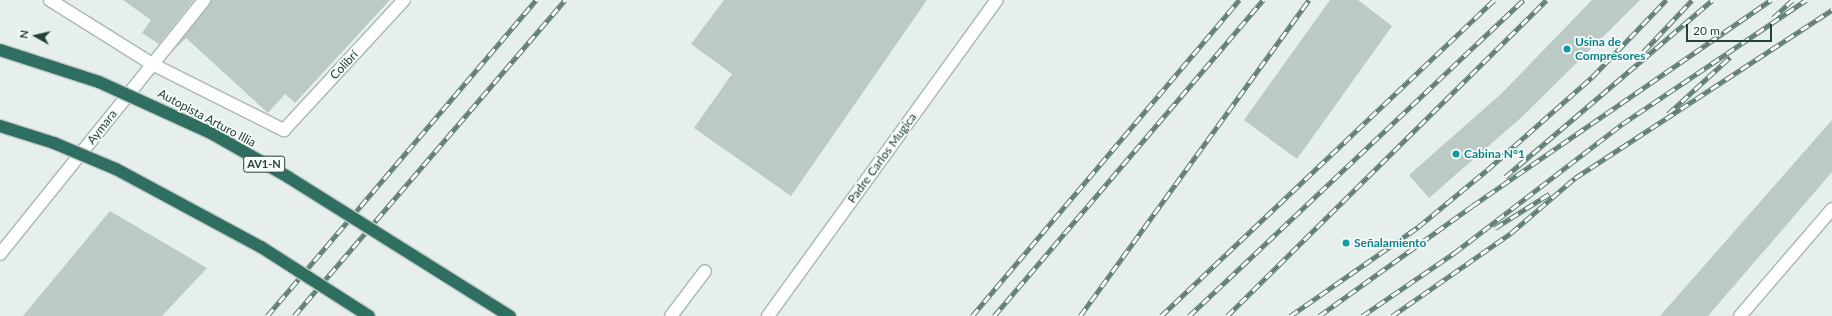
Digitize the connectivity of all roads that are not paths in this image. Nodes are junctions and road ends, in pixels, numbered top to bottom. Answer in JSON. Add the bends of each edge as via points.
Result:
{"nodes":[{"id":1,"x":50,"y":0,"type":"edge"},
{"id":2,"x":204,"y":0,"type":"edge"},
{"id":3,"x":404,"y":0,"type":"edge"},
{"id":4,"x":997,"y":0,"type":"edge"},
{"id":5,"x":65,"y":4,"type":"edge"},
{"id":6,"x":0,"y":50,"type":"edge"},
{"id":7,"x":152,"y":64,"type":"junction"},
{"id":8,"x":0,"y":126,"type":"edge"},
{"id":9,"x":1832,"y":209,"type":"edge"},
{"id":10,"x":0,"y":254,"type":"edge"},
{"id":11,"x":705,"y":271,"type":"dead end"},
{"id":12,"x":369,"y":316,"type":"edge"},
{"id":13,"x":510,"y":316,"type":"edge"},
{"id":14,"x":671,"y":316,"type":"edge"},
{"id":15,"x":768,"y":316,"type":"edge"},
{"id":16,"x":1740,"y":316,"type":"edge"}],
"edges":[{"from":1,"to":5,"type":"street"},
{"from":2,"to":7,"type":"street","name":"Aymara"},
{"from":3,"to":7,"type":"street","name":"Colibrí","via":[[284,130]]},
{"from":4,"to":15,"type":"street","name":"Padre Carlos Mugica"},
{"from":5,"to":7,"type":"street"},
{"from":6,"to":13,"type":"highway","name":"Autopista Arturo Illia","number":"AV1-N","bridge":true,"via":[[99,82],[211,133]]},
{"from":7,"to":10,"type":"street","name":"Aymara"},
{"from":8,"to":12,"type":"highway","bridge":true,"via":[[54,142],[116,169],[261,246]]},
{"from":9,"to":16,"type":"street"},
{"from":11,"to":14,"type":"street"}]}
